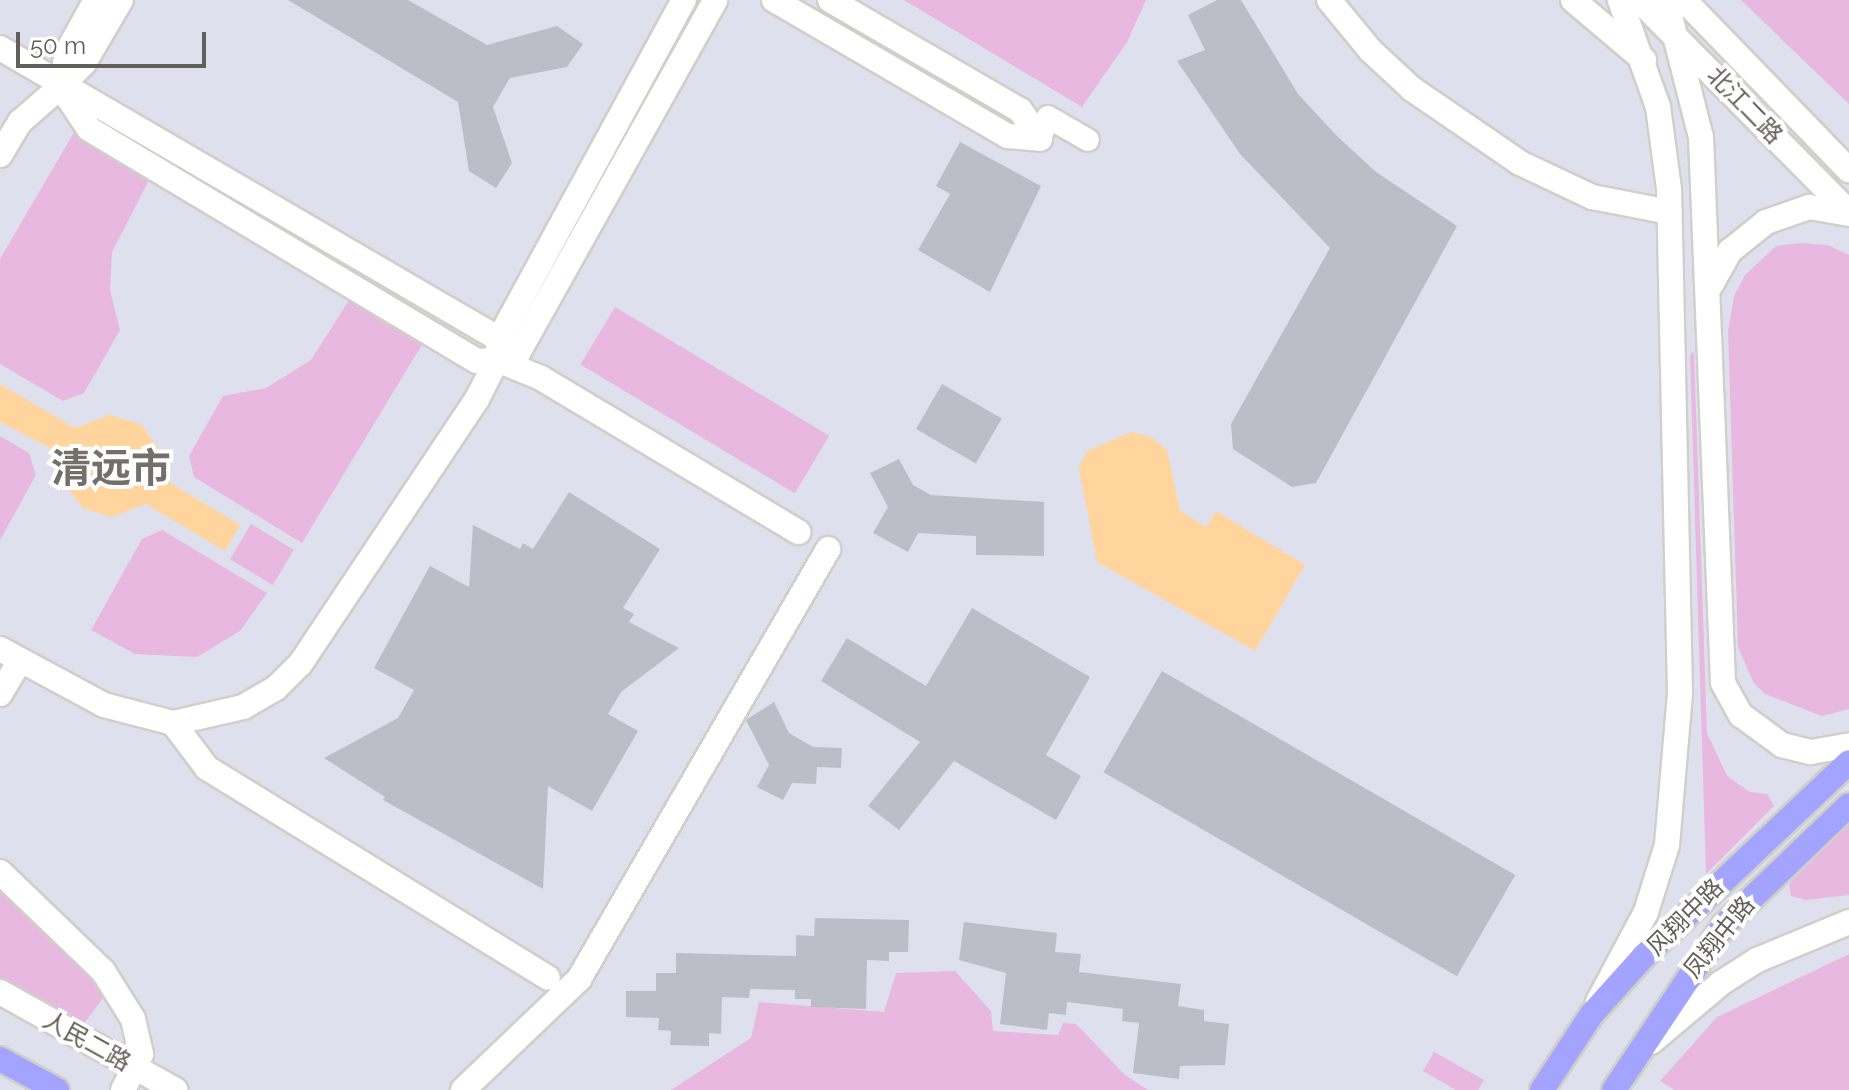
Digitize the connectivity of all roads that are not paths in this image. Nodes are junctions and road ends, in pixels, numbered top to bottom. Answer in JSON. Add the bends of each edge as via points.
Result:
{"nodes":[{"id":1,"x":96,"y":0,"type":"edge"},
{"id":2,"x":121,"y":0,"type":"edge"},
{"id":3,"x":684,"y":0,"type":"edge"},
{"id":4,"x":715,"y":0,"type":"edge"},
{"id":5,"x":774,"y":0,"type":"edge"},
{"id":6,"x":830,"y":0,"type":"edge"},
{"id":7,"x":1329,"y":0,"type":"edge"},
{"id":8,"x":1573,"y":0,"type":"edge"},
{"id":9,"x":1620,"y":0,"type":"edge"},
{"id":10,"x":1639,"y":0,"type":"edge"},
{"id":11,"x":1666,"y":0,"type":"edge"},
{"id":12,"x":1684,"y":0,"type":"edge"},
{"id":13,"x":1677,"y":35,"type":"junction"},
{"id":14,"x":0,"y":48,"type":"edge"},
{"id":15,"x":1644,"y":60,"type":"junction"},
{"id":16,"x":61,"y":86,"type":"junction"},
{"id":17,"x":1040,"y":139,"type":"junction"},
{"id":18,"x":1088,"y":140,"type":"dead end"},
{"id":19,"x":0,"y":155,"type":"edge"},
{"id":20,"x":1849,"y":170,"type":"edge"},
{"id":21,"x":1670,"y":212,"type":"junction"},
{"id":22,"x":1849,"y":213,"type":"edge"},
{"id":23,"x":1710,"y":288,"type":"junction"},
{"id":24,"x":498,"y":349,"type":"junction"},
{"id":25,"x":798,"y":532,"type":"dead end"},
{"id":26,"x":828,"y":549,"type":"dead end"},
{"id":27,"x":10,"y":655,"type":"edge"},
{"id":28,"x":0,"y":694,"type":"edge"},
{"id":29,"x":173,"y":723,"type":"junction"},
{"id":30,"x":1849,"y":745,"type":"edge"},
{"id":31,"x":1849,"y":762,"type":"edge"},
{"id":32,"x":1849,"y":805,"type":"edge"},
{"id":33,"x":0,"y":872,"type":"edge"},
{"id":34,"x":1849,"y":922,"type":"edge"},
{"id":35,"x":548,"y":978,"type":"dead end"},
{"id":36,"x":0,"y":992,"type":"edge"},
{"id":37,"x":1592,"y":1014,"type":"junction"},
{"id":38,"x":0,"y":1059,"type":"edge"},
{"id":39,"x":1632,"y":1060,"type":"junction"},
{"id":40,"x":136,"y":1068,"type":"junction"},
{"id":41,"x":57,"y":1090,"type":"edge"},
{"id":42,"x":123,"y":1090,"type":"edge"},
{"id":43,"x":175,"y":1090,"type":"edge"},
{"id":44,"x":463,"y":1090,"type":"edge"},
{"id":45,"x":1542,"y":1090,"type":"edge"},
{"id":46,"x":1614,"y":1090,"type":"edge"}],
"edges":[{"from":1,"to":16,"type":"street","via":[[67,52]]},
{"from":2,"to":16,"type":"street","via":[[84,63]]},
{"from":3,"to":24,"type":"street"},
{"from":4,"to":24,"type":"street","via":[[517,355]]},
{"from":5,"to":17,"type":"street","via":[[1008,136]]},
{"from":6,"to":17,"type":"street","via":[[1020,110]]},
{"from":7,"to":21,"type":"street","via":[[1370,50],[1412,89],[1520,163],[1592,197]]},
{"from":8,"to":15,"type":"street"},
{"from":9,"to":15,"type":"street"},
{"from":10,"to":13,"type":"street","name":"北江二路"},
{"from":11,"to":13,"type":"street"},
{"from":12,"to":20,"type":"street","name":"北江二路"},
{"from":13,"to":22,"type":"street","name":"北江二路"},
{"from":13,"to":23,"type":"street","via":[[1701,137]]},
{"from":14,"to":16,"type":"street"},
{"from":15,"to":21,"type":"street","via":[[1666,151]]},
{"from":16,"to":19,"type":"street","via":[[20,122]]},
{"from":16,"to":24,"type":"street","via":[[102,104]]},
{"from":17,"to":18,"type":"street","via":[[1048,117]]},
{"from":21,"to":37,"type":"street","via":[[1680,679],[1673,797],[1667,845],[1649,902]]},
{"from":22,"to":23,"type":"street","via":[[1809,207],[1766,222],[1730,251]]},
{"from":23,"to":30,"type":"street","via":[[1723,683],[1741,715],[1782,745],[1811,752]]},
{"from":24,"to":25,"type":"street"},
{"from":24,"to":29,"type":"street","via":[[477,399],[300,664],[276,688],[243,707]]},
{"from":26,"to":44,"type":"street","via":[[579,979]]},
{"from":27,"to":28,"type":"street"},
{"from":27,"to":29,"type":"street","via":[[104,705]]},
{"from":29,"to":35,"type":"street","via":[[207,768]]},
{"from":31,"to":37,"type":"main road","name":"风翔中路","via":[[1744,859]]},
{"from":32,"to":39,"type":"main road","name":"凤翔中路","via":[[1724,925]]},
{"from":33,"to":40,"type":"street","via":[[103,971],[133,1019],[141,1054]]},
{"from":34,"to":39,"type":"street","via":[[1793,942],[1721,983]]},
{"from":36,"to":40,"type":"street","name":"人民二路"},
{"from":37,"to":45,"type":"main road","name":"风翔中路"},
{"from":38,"to":41,"type":"main road"},
{"from":39,"to":46,"type":"main road","name":"凤翔中路"},
{"from":40,"to":42,"type":"street"},
{"from":40,"to":43,"type":"street","name":"人民二路"}]}
